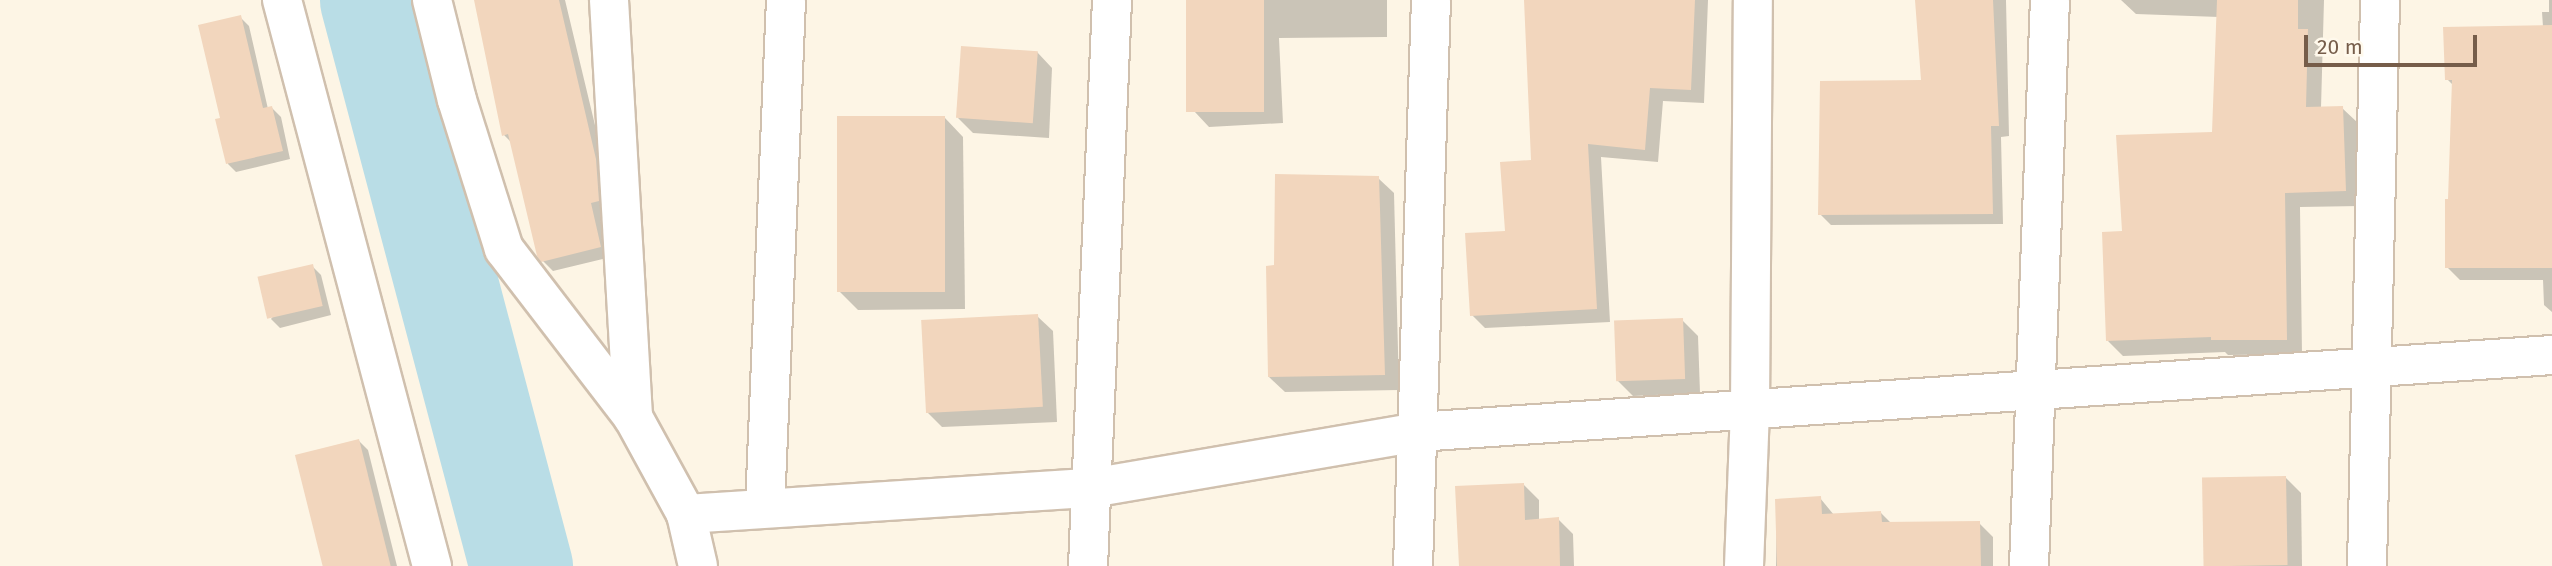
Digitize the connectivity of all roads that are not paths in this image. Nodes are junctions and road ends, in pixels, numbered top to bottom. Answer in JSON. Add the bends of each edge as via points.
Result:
{"nodes":[{"id":1,"x":282,"y":0,"type":"edge"},
{"id":2,"x":432,"y":0,"type":"edge"},
{"id":3,"x":609,"y":0,"type":"edge"},
{"id":4,"x":786,"y":0,"type":"edge"},
{"id":5,"x":1112,"y":0,"type":"edge"},
{"id":6,"x":1431,"y":0,"type":"edge"},
{"id":7,"x":1754,"y":0,"type":"edge"},
{"id":8,"x":2050,"y":0,"type":"edge"},
{"id":9,"x":2380,"y":0,"type":"edge"},
{"id":10,"x":2552,"y":355,"type":"edge"},
{"id":11,"x":2372,"y":368,"type":"junction"},
{"id":12,"x":2035,"y":391,"type":"junction"},
{"id":13,"x":1750,"y":409,"type":"junction"},
{"id":14,"x":633,"y":417,"type":"junction"},
{"id":15,"x":1417,"y":432,"type":"junction"},
{"id":16,"x":1091,"y":488,"type":"junction"},
{"id":17,"x":765,"y":507,"type":"junction"},
{"id":18,"x":685,"y":514,"type":"junction"},
{"id":19,"x":432,"y":566,"type":"edge"},
{"id":20,"x":698,"y":566,"type":"edge"},
{"id":21,"x":1088,"y":566,"type":"edge"},
{"id":22,"x":1413,"y":566,"type":"edge"},
{"id":23,"x":1744,"y":566,"type":"edge"},
{"id":24,"x":2029,"y":566,"type":"edge"},
{"id":25,"x":2367,"y":566,"type":"edge"}],
"edges":[{"from":1,"to":19,"type":"street"},
{"from":2,"to":14,"type":"street","via":[[457,100],[504,249]]},
{"from":3,"to":14,"type":"street"},
{"from":4,"to":17,"type":"street"},
{"from":5,"to":16,"type":"street"},
{"from":6,"to":15,"type":"street"},
{"from":7,"to":13,"type":"street"},
{"from":8,"to":12,"type":"street"},
{"from":9,"to":11,"type":"street"},
{"from":10,"to":11,"type":"street"},
{"from":11,"to":12,"type":"street"},
{"from":11,"to":25,"type":"street"},
{"from":12,"to":13,"type":"street"},
{"from":12,"to":24,"type":"street"},
{"from":13,"to":15,"type":"street"},
{"from":13,"to":23,"type":"street"},
{"from":14,"to":18,"type":"street"},
{"from":15,"to":16,"type":"street"},
{"from":15,"to":22,"type":"street"},
{"from":16,"to":17,"type":"street"},
{"from":16,"to":21,"type":"street"},
{"from":17,"to":18,"type":"street"},
{"from":18,"to":20,"type":"street"}]}
